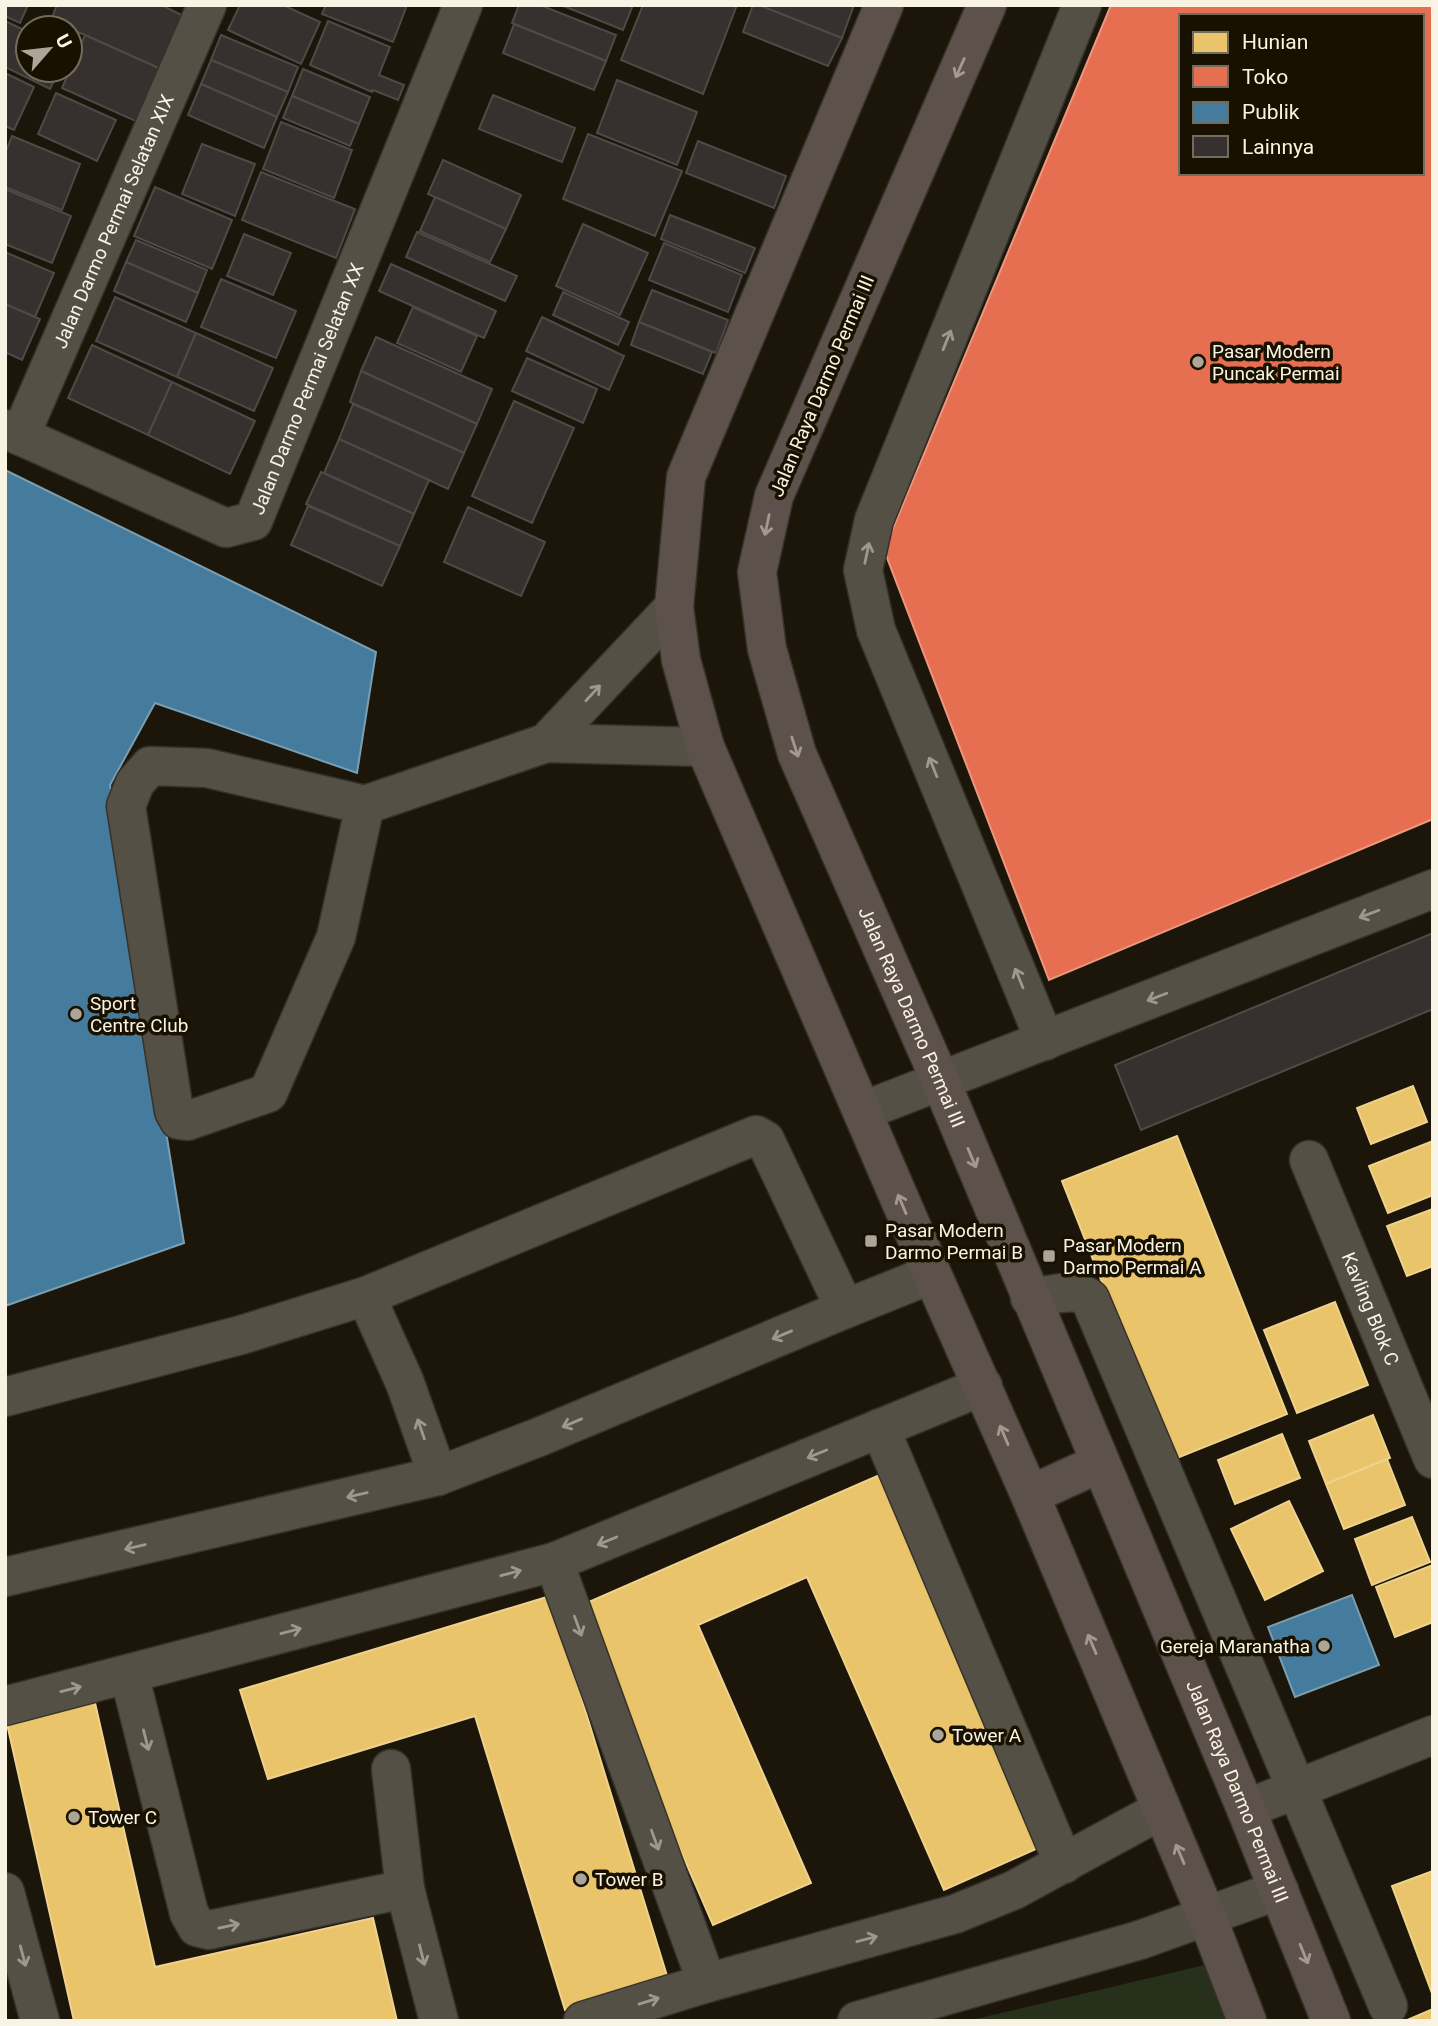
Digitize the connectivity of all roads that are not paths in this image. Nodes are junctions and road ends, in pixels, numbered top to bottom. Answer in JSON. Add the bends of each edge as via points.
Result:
{"nodes":[{"id":1,"x":208,"y":5,"type":"edge"},
{"id":2,"x":463,"y":5,"type":"edge"},
{"id":3,"x":884,"y":5,"type":"edge"},
{"id":4,"x":987,"y":5,"type":"edge"},
{"id":5,"x":1082,"y":5,"type":"edge"},
{"id":6,"x":13,"y":432,"type":"edge"},
{"id":7,"x":674,"y":607,"type":"junction"},
{"id":8,"x":546,"y":743,"type":"junction"},
{"id":9,"x":705,"y":747,"type":"junction"},
{"id":10,"x":365,"y":805,"type":"junction"},
{"id":11,"x":1433,"y":889,"type":"edge"},
{"id":12,"x":1045,"y":1041,"type":"junction"},
{"id":13,"x":941,"y":1082,"type":"junction"},
{"id":14,"x":863,"y":1111,"type":"junction"},
{"id":15,"x":1308,"y":1160,"type":"dead end"},
{"id":16,"x":932,"y":1274,"type":"junction"},
{"id":17,"x":366,"y":1296,"type":"junction"},
{"id":18,"x":1030,"y":1298,"type":"junction"},
{"id":19,"x":845,"y":1309,"type":"junction"},
{"id":20,"x":983,"y":1386,"type":"junction"},
{"id":21,"x":5,"y":1397,"type":"edge"},
{"id":22,"x":880,"y":1428,"type":"junction"},
{"id":23,"x":1433,"y":1459,"type":"edge"},
{"id":24,"x":1100,"y":1463,"type":"junction"},
{"id":25,"x":438,"y":1476,"type":"junction"},
{"id":26,"x":1030,"y":1495,"type":"junction"},
{"id":27,"x":554,"y":1562,"type":"junction"},
{"id":28,"x":5,"y":1577,"type":"edge"},
{"id":29,"x":129,"y":1674,"type":"junction"},
{"id":30,"x":5,"y":1706,"type":"edge"},
{"id":31,"x":1433,"y":1735,"type":"edge"},
{"id":32,"x":391,"y":1769,"type":"dead end"},
{"id":33,"x":1297,"y":1790,"type":"junction"},
{"id":34,"x":1246,"y":1809,"type":"junction"},
{"id":35,"x":1161,"y":1810,"type":"junction"},
{"id":36,"x":1064,"y":1864,"type":"junction"},
{"id":37,"x":405,"y":1889,"type":"junction"},
{"id":38,"x":1279,"y":1890,"type":"junction"},
{"id":39,"x":5,"y":1892,"type":"edge"},
{"id":40,"x":1207,"y":1917,"type":"junction"},
{"id":41,"x":706,"y":1983,"type":"junction"},
{"id":42,"x":1388,"y":2006,"type":"dead end"},
{"id":43,"x":40,"y":2021,"type":"edge"},
{"id":44,"x":439,"y":2021,"type":"edge"},
{"id":45,"x":583,"y":2021,"type":"edge"},
{"id":46,"x":857,"y":2021,"type":"edge"},
{"id":47,"x":1247,"y":2021,"type":"edge"},
{"id":48,"x":1331,"y":2021,"type":"edge"}],
"edges":[{"from":1,"to":6,"type":"street","name":"Jalan Darmo Permai Selatan XIX"},
{"from":2,"to":6,"type":"street","name":"Jalan Darmo Permai Selatan XX","via":[[253,520],[226,528]]},
{"from":3,"to":7,"type":"main road","via":[[686,477]]},
{"from":4,"to":13,"type":"main road","name":"Jalan Raya Darmo Permai III","one_way":true,"via":[[774,496],[757,572],[767,649],[797,754]]},
{"from":12,"to":5,"type":"street","one_way":true,"via":[[876,630],[863,570],[874,520]]},
{"from":8,"to":7,"type":"street","one_way":true},
{"from":7,"to":9,"type":"main road","via":[[681,660]]},
{"from":8,"to":9,"type":"street"},
{"from":8,"to":10,"type":"street"},
{"from":9,"to":14,"type":"main road"},
{"from":10,"to":10,"type":"street","via":[[336,937],[268,1093],[179,1120],[126,806],[135,783],[150,766],[207,768]]},
{"from":11,"to":12,"type":"street","one_way":true},
{"from":12,"to":13,"type":"street"},
{"from":13,"to":14,"type":"street"},
{"from":13,"to":18,"type":"main road","name":"Jalan Raya Darmo Permai III","one_way":true},
{"from":16,"to":14,"type":"main road","one_way":true},
{"from":15,"to":23,"type":"street","name":"Kavling Blok C"},
{"from":16,"to":19,"type":"street"},
{"from":16,"to":20,"type":"main road"},
{"from":17,"to":19,"type":"street","via":[[756,1135],[765,1140]]},
{"from":17,"to":21,"type":"street","via":[[241,1335]]},
{"from":25,"to":17,"type":"street","one_way":true,"via":[[405,1383]]},
{"from":18,"to":24,"type":"main road","name":"Jalan Raya Darmo Permai III"},
{"from":18,"to":33,"type":"street","via":[[1074,1292],[1090,1299]]},
{"from":19,"to":25,"type":"street","one_way":true},
{"from":20,"to":22,"type":"street"},
{"from":26,"to":20,"type":"main road","one_way":true},
{"from":22,"to":27,"type":"street","one_way":true},
{"from":22,"to":36,"type":"street"},
{"from":24,"to":26,"type":"main road"},
{"from":24,"to":34,"type":"main road","name":"Jalan Raya Darmo Permai III"},
{"from":25,"to":28,"type":"street","one_way":true},
{"from":35,"to":26,"type":"main road","one_way":true},
{"from":29,"to":27,"type":"street","one_way":true},
{"from":27,"to":41,"type":"street","one_way":true},
{"from":30,"to":29,"type":"street","one_way":true},
{"from":29,"to":37,"type":"street","one_way":true,"via":[[197,1927],[209,1930]]},
{"from":31,"to":33,"type":"street"},
{"from":32,"to":37,"type":"street"},
{"from":33,"to":34,"type":"street"},
{"from":33,"to":42,"type":"street"},
{"from":34,"to":38,"type":"main road","name":"Jalan Raya Darmo Permai III"},
{"from":35,"to":36,"type":"street"},
{"from":40,"to":35,"type":"main road","one_way":true},
{"from":41,"to":36,"type":"street","one_way":true,"via":[[956,1914]]},
{"from":37,"to":44,"type":"street","one_way":true},
{"from":38,"to":40,"type":"street"},
{"from":38,"to":48,"type":"main road","name":"Jalan Raya Darmo Permai III","one_way":true},
{"from":39,"to":43,"type":"street","one_way":true},
{"from":40,"to":46,"type":"street"},
{"from":40,"to":47,"type":"main road"},
{"from":45,"to":41,"type":"street","one_way":true}]}
